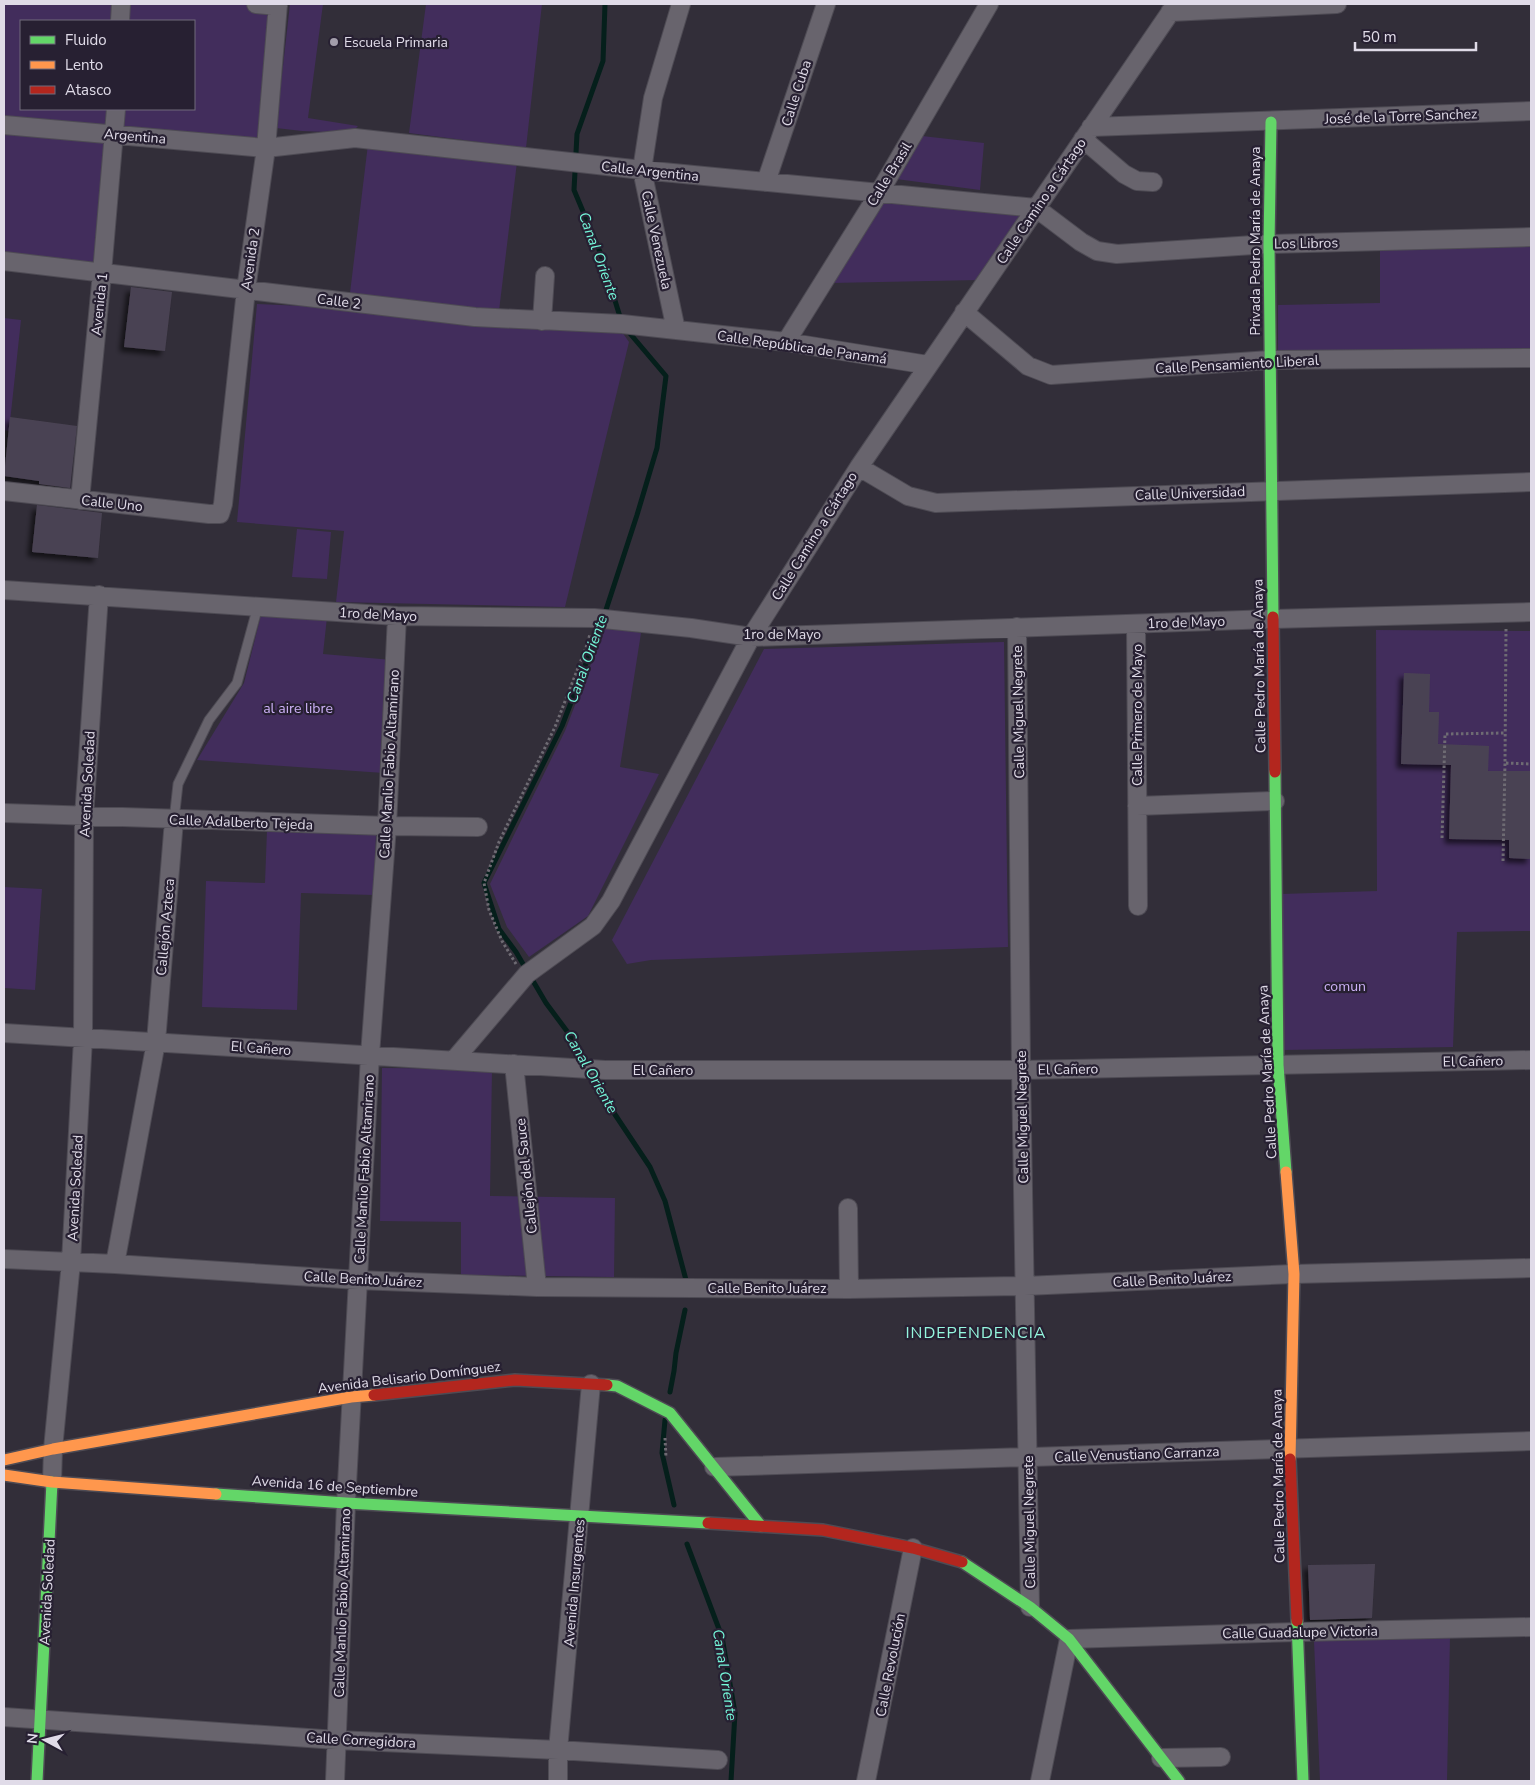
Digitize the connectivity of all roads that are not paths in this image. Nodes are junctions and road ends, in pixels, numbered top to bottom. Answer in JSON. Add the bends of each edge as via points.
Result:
{"nodes":[{"id":1,"x":121,"y":4,"type":"edge"},
{"id":2,"x":256,"y":4,"type":"edge"},
{"id":3,"x":681,"y":4,"type":"edge"},
{"id":4,"x":826,"y":4,"type":"edge"},
{"id":5,"x":989,"y":4,"type":"edge"},
{"id":6,"x":1336,"y":4,"type":"edge"},
{"id":7,"x":278,"y":5,"type":"edge"},
{"id":8,"x":1173,"y":8,"type":"edge"},
{"id":9,"x":120,"y":20,"type":"edge"},
{"id":10,"x":116,"y":110,"type":"edge"},
{"id":11,"x":1531,"y":112,"type":"edge"},
{"id":12,"x":1271,"y":122,"type":"junction"},
{"id":13,"x":4,"y":125,"type":"edge"},
{"id":14,"x":1087,"y":133,"type":"junction"},
{"id":15,"x":115,"y":134,"type":"junction"},
{"id":16,"x":266,"y":148,"type":"junction"},
{"id":17,"x":642,"y":170,"type":"junction"},
{"id":18,"x":766,"y":182,"type":"junction"},
{"id":19,"x":1153,"y":182,"type":"dead end"},
{"id":20,"x":879,"y":193,"type":"junction"},
{"id":21,"x":1036,"y":208,"type":"junction"},
{"id":22,"x":1531,"y":237,"type":"edge"},
{"id":23,"x":1268,"y":244,"type":"junction"},
{"id":24,"x":4,"y":261,"type":"edge"},
{"id":25,"x":102,"y":273,"type":"junction"},
{"id":26,"x":545,"y":276,"type":"dead end"},
{"id":27,"x":246,"y":290,"type":"junction"},
{"id":28,"x":964,"y":312,"type":"junction"},
{"id":29,"x":542,"y":321,"type":"junction"},
{"id":30,"x":676,"y":330,"type":"junction"},
{"id":31,"x":786,"y":342,"type":"junction"},
{"id":32,"x":1531,"y":358,"type":"edge"},
{"id":33,"x":1270,"y":360,"type":"junction"},
{"id":34,"x":928,"y":365,"type":"junction"},
{"id":35,"x":858,"y":467,"type":"junction"},
{"id":36,"x":1531,"y":482,"type":"edge"},
{"id":37,"x":1272,"y":490,"type":"junction"},
{"id":38,"x":4,"y":491,"type":"edge"},
{"id":39,"x":80,"y":500,"type":"junction"},
{"id":40,"x":220,"y":514,"type":"joint"},
{"id":41,"x":4,"y":590,"type":"edge"},
{"id":42,"x":99,"y":595,"type":"junction"},
{"id":43,"x":258,"y":606,"type":"junction"},
{"id":44,"x":1531,"y":612,"type":"edge"},
{"id":45,"x":397,"y":616,"type":"junction"},
{"id":46,"x":1273,"y":619,"type":"junction"},
{"id":47,"x":1136,"y":624,"type":"junction"},
{"id":48,"x":1017,"y":627,"type":"junction"},
{"id":49,"x":751,"y":637,"type":"junction"},
{"id":50,"x":1275,"y":801,"type":"junction"},
{"id":51,"x":1137,"y":806,"type":"junction"},
{"id":52,"x":4,"y":813,"type":"edge"},
{"id":53,"x":84,"y":817,"type":"junction"},
{"id":54,"x":174,"y":820,"type":"junction"},
{"id":55,"x":387,"y":826,"type":"junction"},
{"id":56,"x":478,"y":827,"type":"dead end"},
{"id":57,"x":1138,"y":906,"type":"dead end"},
{"id":58,"x":4,"y":1033,"type":"edge"},
{"id":59,"x":83,"y":1038,"type":"junction"},
{"id":60,"x":156,"y":1042,"type":"junction"},
{"id":61,"x":370,"y":1055,"type":"junction"},
{"id":62,"x":454,"y":1060,"type":"junction"},
{"id":63,"x":1531,"y":1060,"type":"edge"},
{"id":64,"x":514,"y":1064,"type":"junction"},
{"id":65,"x":1278,"y":1065,"type":"junction"},
{"id":66,"x":1021,"y":1070,"type":"junction"},
{"id":67,"x":848,"y":1208,"type":"dead end"},
{"id":68,"x":4,"y":1259,"type":"edge"},
{"id":69,"x":71,"y":1262,"type":"junction"},
{"id":70,"x":115,"y":1264,"type":"junction"},
{"id":71,"x":1531,"y":1268,"type":"edge"},
{"id":72,"x":1294,"y":1274,"type":"junction"},
{"id":73,"x":358,"y":1280,"type":"junction"},
{"id":74,"x":1025,"y":1286,"type":"junction"},
{"id":75,"x":537,"y":1287,"type":"junction"},
{"id":76,"x":849,"y":1289,"type":"junction"},
{"id":77,"x":591,"y":1384,"type":"junction"},
{"id":78,"x":351,"y":1397,"type":"junction"},
{"id":79,"x":1531,"y":1441,"type":"edge"},
{"id":80,"x":53,"y":1449,"type":"junction"},
{"id":81,"x":1290,"y":1449,"type":"junction"},
{"id":82,"x":1028,"y":1457,"type":"junction"},
{"id":83,"x":4,"y":1460,"type":"edge"},
{"id":84,"x":714,"y":1467,"type":"junction"},
{"id":85,"x":4,"y":1475,"type":"edge"},
{"id":86,"x":52,"y":1482,"type":"junction"},
{"id":87,"x":346,"y":1503,"type":"junction"},
{"id":88,"x":580,"y":1516,"type":"junction"},
{"id":89,"x":761,"y":1526,"type":"junction"},
{"id":90,"x":913,"y":1548,"type":"junction"},
{"id":91,"x":1030,"y":1608,"type":"junction"},
{"id":92,"x":1531,"y":1627,"type":"edge"},
{"id":93,"x":1298,"y":1632,"type":"junction"},
{"id":94,"x":1069,"y":1639,"type":"junction"},
{"id":95,"x":4,"y":1717,"type":"edge"},
{"id":96,"x":41,"y":1719,"type":"junction"},
{"id":97,"x":337,"y":1740,"type":"junction"},
{"id":98,"x":558,"y":1750,"type":"junction"},
{"id":99,"x":1221,"y":1756,"type":"dead end"},
{"id":100,"x":1161,"y":1758,"type":"junction"},
{"id":101,"x":718,"y":1760,"type":"dead end"},
{"id":102,"x":37,"y":1781,"type":"edge"},
{"id":103,"x":335,"y":1781,"type":"edge"},
{"id":104,"x":558,"y":1781,"type":"edge"},
{"id":105,"x":866,"y":1781,"type":"edge"},
{"id":106,"x":1040,"y":1781,"type":"edge"},
{"id":107,"x":1179,"y":1781,"type":"edge"},
{"id":108,"x":1303,"y":1781,"type":"edge"}],
"edges":[{"from":1,"to":9,"type":"street"},
{"from":2,"to":7,"type":"street"},
{"from":3,"to":17,"type":"street","name":"Calle Venezuela","via":[[653,98]]},
{"from":4,"to":18,"type":"street","name":"Calle Cuba"},
{"from":5,"to":20,"type":"street","name":"Calle Brasil"},
{"from":6,"to":8,"type":"street"},
{"from":7,"to":16,"type":"street","name":"Avenida 2"},
{"from":8,"to":14,"type":"street","name":"Calle Camino a Cártago"},
{"from":10,"to":15,"type":"street","name":"Avenida 1"},
{"from":11,"to":12,"type":"street","name":"José de la Torre Sanchez"},
{"from":12,"to":14,"type":"street","name":"José de la Torre Sanchez"},
{"from":12,"to":23,"type":"main road","name":"Privada Pedro María de Anaya"},
{"from":13,"to":15,"type":"street","name":"Argentina"},
{"from":14,"to":19,"type":"street","via":[[1124,174],[1137,181]]},
{"from":14,"to":21,"type":"street","name":"Calle Camino a Cártago"},
{"from":15,"to":16,"type":"street","name":"Argentina"},
{"from":15,"to":25,"type":"street","name":"Avenida 1"},
{"from":16,"to":17,"type":"street","name":"Calle Argentina","via":[[355,138]]},
{"from":16,"to":27,"type":"street","name":"Avenida 2"},
{"from":17,"to":18,"type":"street","name":"Calle Argentina"},
{"from":17,"to":30,"type":"street","name":"Calle Venezuela"},
{"from":18,"to":20,"type":"street","name":"Calle Argentina"},
{"from":20,"to":21,"type":"street","name":"Calle Argentina"},
{"from":20,"to":31,"type":"street","name":"Calle Brasil"},
{"from":21,"to":23,"type":"street","name":"Los Libros","via":[[1097,251],[1117,254]]},
{"from":21,"to":28,"type":"street","name":"Calle Camino a Cártago"},
{"from":22,"to":23,"type":"street","name":"Los Libros"},
{"from":23,"to":33,"type":"main road","name":"Privada Pedro María de Anaya"},
{"from":24,"to":25,"type":"street","name":"Calle 2"},
{"from":25,"to":27,"type":"street","name":"Calle 2"},
{"from":25,"to":39,"type":"street","name":"Avenida 1"},
{"from":26,"to":29,"type":"street"},
{"from":27,"to":29,"type":"street","name":"Calle 2","via":[[475,317]]},
{"from":27,"to":40,"type":"street","name":"Avenida 2","via":[[224,504]]},
{"from":28,"to":33,"type":"street","name":"Calle Pensamiento Liberal","via":[[1028,366],[1050,375]]},
{"from":28,"to":34,"type":"street","name":"Calle Camino a Cártago"},
{"from":29,"to":30,"type":"street","name":"Calle 2"},
{"from":30,"to":31,"type":"street","name":"Calle República de Panamá"},
{"from":31,"to":34,"type":"street","name":"Calle República de Panamá"},
{"from":32,"to":33,"type":"street","name":"Calle Pensamiento Liberal"},
{"from":33,"to":37,"type":"main road","name":"Calle Pedro María de Anaya"},
{"from":34,"to":35,"type":"street","name":"Calle Camino a Cártago"},
{"from":35,"to":37,"type":"street","name":"Calle Universidad","via":[[908,496],[936,503]]},
{"from":35,"to":49,"type":"street","name":"Calle Camino a Cártago"},
{"from":36,"to":37,"type":"street","name":"Calle Universidad"},
{"from":37,"to":46,"type":"main road","name":"Calle Pedro María de Anaya"},
{"from":38,"to":39,"type":"street","name":"Calle Uno"},
{"from":39,"to":40,"type":"street","name":"Calle Uno"},
{"from":41,"to":42,"type":"street","name":"1ro de Mayo"},
{"from":42,"to":43,"type":"street","name":"1ro de Mayo"},
{"from":42,"to":53,"type":"street","name":"Avenida Soledad"},
{"from":43,"to":45,"type":"street","name":"1ro de Mayo"},
{"from":43,"to":54,"type":"lane","name":"Callejón Azteca","via":[[237,683],[209,720],[178,784]]},
{"from":44,"to":46,"type":"street","name":"1ro de Mayo"},
{"from":45,"to":49,"type":"street","name":"1ro de Mayo","via":[[594,618]]},
{"from":45,"to":55,"type":"street","name":"Calle Manlio Fabio Altamirano"},
{"from":46,"to":47,"type":"street","name":"1ro de Mayo"},
{"from":46,"to":50,"type":"main road","name":"Calle Pedro María de Anaya"},
{"from":47,"to":48,"type":"street","name":"1ro de Mayo"},
{"from":47,"to":51,"type":"street","name":"Calle Primero de Mayo"},
{"from":48,"to":49,"type":"street","name":"1ro de Mayo"},
{"from":48,"to":66,"type":"street","name":"Calle Miguel Negrete"},
{"from":49,"to":62,"type":"street","name":"Calle Camino a Cártago","via":[[611,901],[593,926],[525,975]]},
{"from":50,"to":51,"type":"street"},
{"from":50,"to":65,"type":"main road","name":"Calle Pedro María de Anaya"},
{"from":51,"to":57,"type":"street","name":"Calle Primero de Mayo"},
{"from":52,"to":53,"type":"street","name":"Calle Adalberto Tejeda"},
{"from":53,"to":54,"type":"street","name":"Calle Adalberto Tejeda"},
{"from":53,"to":59,"type":"street","name":"Avenida Soledad"},
{"from":54,"to":55,"type":"street","name":"Calle Adalberto Tejeda"},
{"from":54,"to":60,"type":"street","name":"Callejón Azteca"},
{"from":55,"to":56,"type":"street","name":"Calle Adalberto Tejeda"},
{"from":55,"to":61,"type":"street","name":"Calle Manlio Fabio Altamirano"},
{"from":58,"to":59,"type":"street","name":"El Cañero"},
{"from":59,"to":60,"type":"street","name":"El Cañero"},
{"from":59,"to":69,"type":"street","name":"Avenida Soledad"},
{"from":60,"to":61,"type":"street","name":"El Cañero"},
{"from":60,"to":70,"type":"street","name":"Callejón Azteca"},
{"from":61,"to":62,"type":"street","name":"El Cañero"},
{"from":61,"to":73,"type":"street","name":"Calle Manlio Fabio Altamirano"},
{"from":62,"to":64,"type":"street","name":"El Cañero"},
{"from":63,"to":65,"type":"street","name":"El Cañero"},
{"from":64,"to":66,"type":"street","name":"El Cañero","via":[[605,1070]]},
{"from":64,"to":75,"type":"street","name":"Callejón del Sauce"},
{"from":65,"to":66,"type":"street","name":"El Cañero"},
{"from":65,"to":72,"type":"main road","name":"Calle Pedro María de Anaya"},
{"from":66,"to":74,"type":"street","name":"Calle Miguel Negrete"},
{"from":67,"to":76,"type":"street"},
{"from":68,"to":69,"type":"street","name":"Calle Benito Juárez"},
{"from":69,"to":70,"type":"street","name":"Calle Benito Juárez"},
{"from":69,"to":80,"type":"street","name":"Avenida Soledad"},
{"from":70,"to":73,"type":"street","name":"Calle Benito Juárez"},
{"from":71,"to":72,"type":"street","name":"Calle Benito Juárez"},
{"from":72,"to":74,"type":"street","name":"Calle Benito Juárez"},
{"from":72,"to":81,"type":"main road","name":"Calle Pedro María de Anaya"},
{"from":73,"to":75,"type":"street","name":"Calle Benito Juárez"},
{"from":73,"to":78,"type":"street","name":"Calle Manlio Fabio Altamirano"},
{"from":74,"to":76,"type":"street","name":"Calle Benito Juárez"},
{"from":74,"to":82,"type":"street","name":"Calle Miguel Negrete"},
{"from":75,"to":76,"type":"street","name":"Calle Benito Juárez"},
{"from":77,"to":78,"type":"main road","name":"Avenida Belisario Domínguez","via":[[515,1380]]},
{"from":77,"to":84,"type":"main road","name":"Avenida Belisario Domínguez","via":[[617,1386],[670,1413]]},
{"from":77,"to":88,"type":"street","name":"Avenida Insurgentes"},
{"from":78,"to":80,"type":"main road","name":"Avenida Belisario Domínguez"},
{"from":78,"to":87,"type":"street","name":"Calle Manlio Fabio Altamirano"},
{"from":79,"to":81,"type":"street","name":"Calle Venustiano Carranza"},
{"from":80,"to":83,"type":"main road","name":"Avenida Belisario Domínguez"},
{"from":80,"to":86,"type":"street","name":"Avenida Soledad"},
{"from":81,"to":82,"type":"street","name":"Calle Venustiano Carranza"},
{"from":81,"to":93,"type":"main road","name":"Calle Pedro María de Anaya"},
{"from":82,"to":84,"type":"street","name":"Calle Venustiano Carranza"},
{"from":82,"to":91,"type":"street","name":"Calle Miguel Negrete"},
{"from":84,"to":89,"type":"main road","name":"Avenida Belisario Domínguez"},
{"from":85,"to":86,"type":"main road","name":"Avenida 16 de Septiembre"},
{"from":86,"to":87,"type":"main road","name":"Avenida 16 de Septiembre"},
{"from":86,"to":96,"type":"main road","name":"Avenida Soledad"},
{"from":87,"to":88,"type":"main road","name":"Avenida 16 de Septiembre"},
{"from":87,"to":97,"type":"street","name":"Calle Manlio Fabio Altamirano"},
{"from":88,"to":89,"type":"main road","name":"Avenida 16 de Septiembre"},
{"from":88,"to":98,"type":"street","name":"Avenida Insurgentes"},
{"from":89,"to":90,"type":"main road","name":"Avenida 16 de Septiembre","via":[[823,1530]]},
{"from":90,"to":91,"type":"main road","name":"Avenida 16 de Septiembre","via":[[961,1561]]},
{"from":90,"to":105,"type":"street","name":"Calle Revolución"},
{"from":91,"to":94,"type":"main road","name":"Avenida 16 de Septiembre"},
{"from":92,"to":93,"type":"street","name":"Calle Guadalupe Victoria"},
{"from":93,"to":94,"type":"street","name":"Calle Guadalupe Victoria"},
{"from":93,"to":108,"type":"main road","name":"Calle Pedro María de Anaya"},
{"from":94,"to":100,"type":"main road","name":"Avenida 16 de Septiembre"},
{"from":94,"to":106,"type":"street"},
{"from":95,"to":96,"type":"street","name":"Calle Corregidora"},
{"from":96,"to":97,"type":"street","name":"Calle Corregidora"},
{"from":96,"to":102,"type":"main road","name":"Avenida Soledad"},
{"from":97,"to":98,"type":"street","name":"Calle Corregidora"},
{"from":97,"to":103,"type":"street","name":"Calle Manlio Fabio Altamirano"},
{"from":98,"to":101,"type":"street","name":"Calle Corregidora"},
{"from":98,"to":104,"type":"street","name":"Avenida Insurgentes"},
{"from":99,"to":100,"type":"street"},
{"from":100,"to":107,"type":"main road","name":"Avenida 16 de Septiembre"}]}
